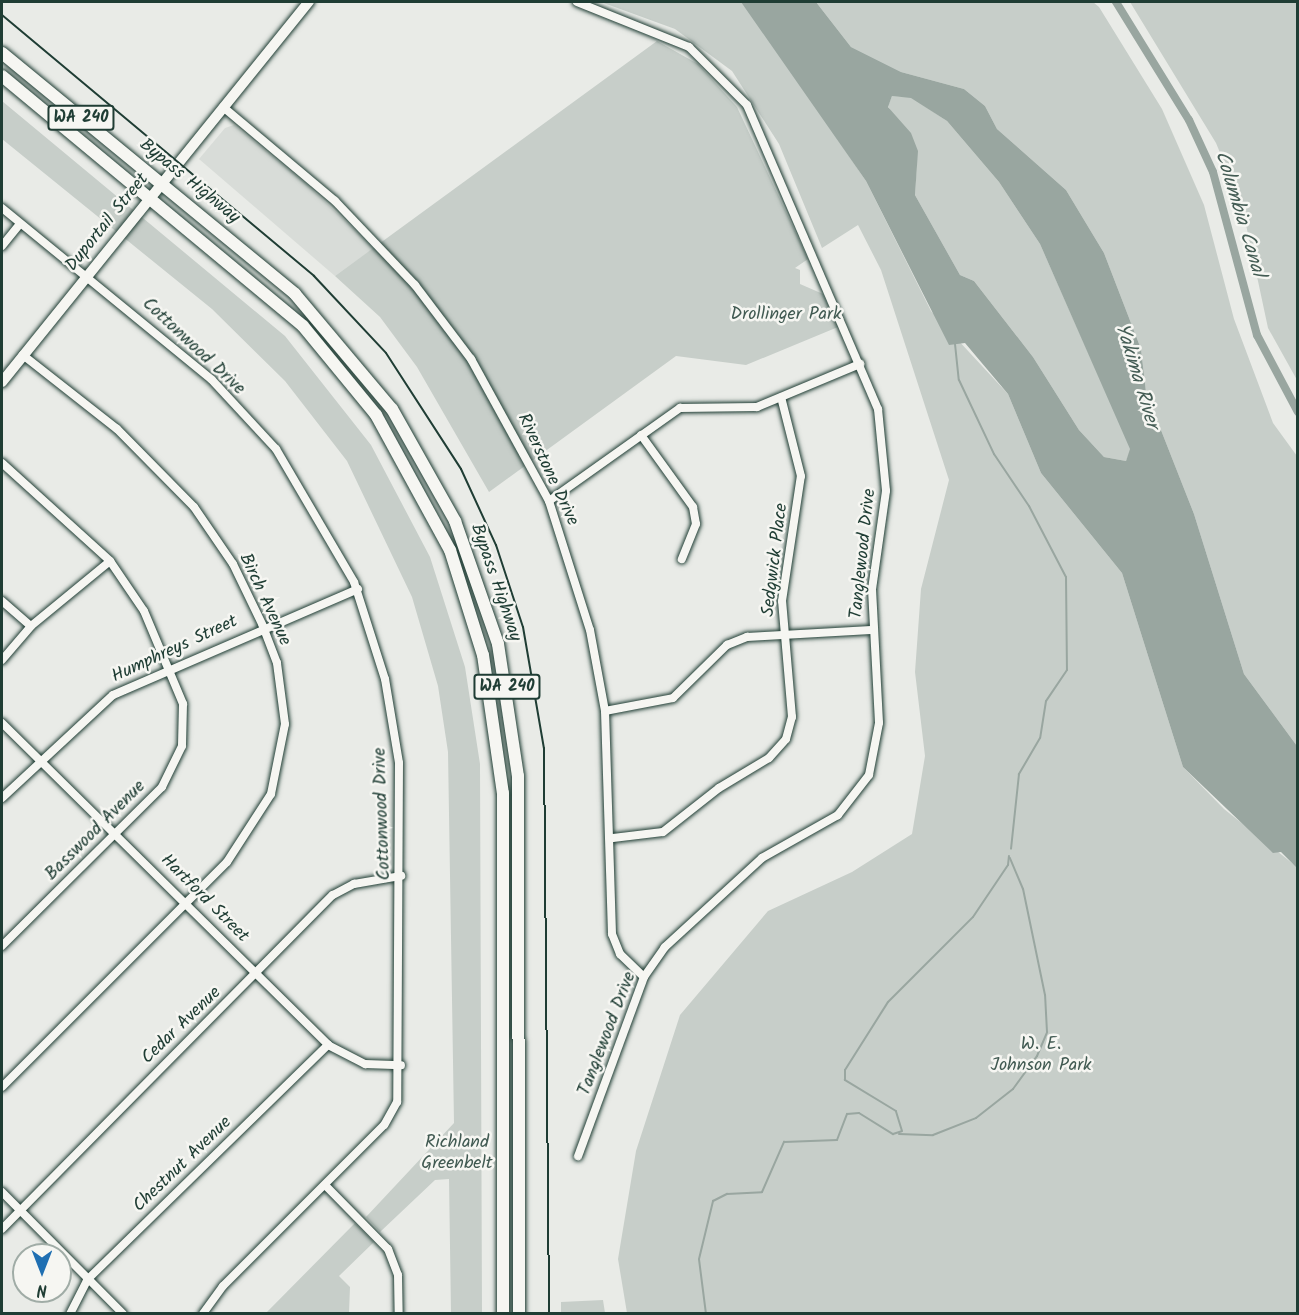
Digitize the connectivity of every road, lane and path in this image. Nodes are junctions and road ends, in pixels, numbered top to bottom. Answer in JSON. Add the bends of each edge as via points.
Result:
{"nodes":[{"id":1,"x":309,"y":2,"type":"edge"},
{"id":2,"x":577,"y":2,"type":"edge"},
{"id":3,"x":2,"y":53,"type":"edge"},
{"id":4,"x":2,"y":76,"type":"edge"},
{"id":5,"x":223,"y":107,"type":"junction"},
{"id":6,"x":161,"y":183,"type":"junction"},
{"id":7,"x":150,"y":196,"type":"junction"},
{"id":8,"x":2,"y":208,"type":"edge"},
{"id":9,"x":20,"y":224,"type":"junction"},
{"id":10,"x":2,"y":246,"type":"edge"},
{"id":11,"x":88,"y":274,"type":"junction"},
{"id":12,"x":23,"y":355,"type":"junction"},
{"id":13,"x":860,"y":364,"type":"junction"},
{"id":14,"x":2,"y":382,"type":"edge"},
{"id":15,"x":781,"y":397,"type":"junction"},
{"id":16,"x":640,"y":435,"type":"junction"},
{"id":17,"x":2,"y":463,"type":"edge"},
{"id":18,"x":549,"y":501,"type":"junction"},
{"id":19,"x":682,"y":559,"type":"dead end"},
{"id":20,"x":110,"y":561,"type":"junction"},
{"id":21,"x":357,"y":589,"type":"junction"},
{"id":22,"x":2,"y":600,"type":"edge"},
{"id":23,"x":31,"y":626,"type":"junction"},
{"id":24,"x":263,"y":626,"type":"junction"},
{"id":25,"x":871,"y":630,"type":"junction"},
{"id":26,"x":783,"y":635,"type":"junction"},
{"id":27,"x":2,"y":660,"type":"edge"},
{"id":28,"x":171,"y":665,"type":"junction"},
{"id":29,"x":605,"y":711,"type":"junction"},
{"id":30,"x":2,"y":723,"type":"edge"},
{"id":31,"x":44,"y":763,"type":"junction"},
{"id":32,"x":2,"y":798,"type":"edge"},
{"id":33,"x":115,"y":832,"type":"junction"},
{"id":34,"x":613,"y":838,"type":"junction"},
{"id":35,"x":401,"y":876,"type":"junction"},
{"id":36,"x":186,"y":903,"type":"junction"},
{"id":37,"x":2,"y":946,"type":"edge"},
{"id":38,"x":257,"y":973,"type":"junction"},
{"id":39,"x":644,"y":977,"type":"junction"},
{"id":40,"x":328,"y":1046,"type":"junction"},
{"id":41,"x":401,"y":1065,"type":"junction"},
{"id":42,"x":2,"y":1087,"type":"edge"},
{"id":43,"x":578,"y":1156,"type":"dead end"},
{"id":44,"x":325,"y":1185,"type":"junction"},
{"id":45,"x":2,"y":1192,"type":"edge"},
{"id":46,"x":19,"y":1209,"type":"junction"},
{"id":47,"x":2,"y":1229,"type":"edge"},
{"id":48,"x":87,"y":1280,"type":"junction"},
{"id":49,"x":70,"y":1314,"type":"edge"},
{"id":50,"x":123,"y":1314,"type":"edge"},
{"id":51,"x":203,"y":1314,"type":"edge"},
{"id":52,"x":399,"y":1314,"type":"edge"},
{"id":53,"x":503,"y":1314,"type":"edge"},
{"id":54,"x":519,"y":1314,"type":"edge"}],
"edges":[{"from":1,"to":5,"type":"main road","name":"Duportail Street"},
{"from":2,"to":13,"type":"street","name":"Tanglewood Drive","via":[[683,44],[741,96],[764,137]]},
{"from":3,"to":6,"type":"highway","name":"Bypass Highway","number":"WA 240"},
{"from":4,"to":7,"type":"highway","name":"Bypass Highway","number":"WA 240"},
{"from":5,"to":6,"type":"main road","name":"Duportail Street"},
{"from":5,"to":18,"type":"street","name":"Riverstone Drive","via":[[335,201],[416,285],[471,359]]},
{"from":6,"to":7,"type":"main road","name":"Duportail Street"},
{"from":6,"to":54,"type":"highway","name":"Bypass Highway","number":"WA 240","via":[[295,294],[364,370],[434,477],[486,602],[507,686],[518,776]]},
{"from":7,"to":11,"type":"main road","name":"Duportail Street"},
{"from":7,"to":53,"type":"highway","name":"Bypass Highway","number":"WA 240","via":[[282,306],[350,380],[397,448],[436,520],[475,624],[492,697],[503,793]]},
{"from":8,"to":9,"type":"street","name":"Cottonwood Drive"},
{"from":9,"to":10,"type":"street"},
{"from":9,"to":11,"type":"street","name":"Cottonwood Drive"},
{"from":11,"to":12,"type":"main road","name":"Duportail Street"},
{"from":11,"to":21,"type":"street","name":"Cottonwood Drive","via":[[212,380],[276,449]]},
{"from":12,"to":14,"type":"main road","name":"Duportail Street"},
{"from":12,"to":24,"type":"street","name":"Birch Avenue","via":[[117,429],[194,507],[232,564]]},
{"from":13,"to":15,"type":"street"},
{"from":13,"to":25,"type":"street","name":"Tanglewood Drive","via":[[878,409],[885,446],[886,491]]},
{"from":15,"to":16,"type":"street","via":[[757,407],[680,408]]},
{"from":15,"to":26,"type":"street","name":"Sedgwick Place","via":[[801,476],[782,601]]},
{"from":16,"to":18,"type":"street"},
{"from":16,"to":19,"type":"street","via":[[693,507],[696,524]]},
{"from":17,"to":20,"type":"street","name":"Basswood Avenue"},
{"from":18,"to":29,"type":"street","name":"Riverstone Drive","via":[[590,630]]},
{"from":20,"to":23,"type":"street"},
{"from":20,"to":28,"type":"street","name":"Basswood Avenue","via":[[144,611]]},
{"from":21,"to":24,"type":"street","name":"Humphreys Street"},
{"from":21,"to":35,"type":"street","name":"Cottonwood Drive","via":[[385,679],[399,763]]},
{"from":22,"to":23,"type":"street"},
{"from":23,"to":27,"type":"street"},
{"from":24,"to":28,"type":"street","name":"Humphreys Street"},
{"from":24,"to":36,"type":"street","name":"Birch Avenue","via":[[277,663],[285,724],[271,794],[250,832]]},
{"from":25,"to":26,"type":"street"},
{"from":25,"to":39,"type":"street","name":"Tanglewood Drive","via":[[879,738],[869,774],[851,802],[762,858],[665,947]]},
{"from":26,"to":29,"type":"street","via":[[747,637],[727,645],[674,698]]},
{"from":26,"to":34,"type":"street","name":"Sedgwick Place","via":[[792,717],[786,739],[769,758],[718,788],[663,832]]},
{"from":28,"to":31,"type":"street","name":"Humphreys Street","via":[[113,694]]},
{"from":28,"to":33,"type":"street","name":"Basswood Avenue","via":[[183,704],[182,746],[162,787]]},
{"from":29,"to":34,"type":"street","name":"Riverstone Drive"},
{"from":30,"to":31,"type":"street","name":"Hartford Street"},
{"from":31,"to":32,"type":"street","name":"Humphreys Street"},
{"from":31,"to":33,"type":"street","name":"Hartford Street"},
{"from":33,"to":36,"type":"street","name":"Hartford Street"},
{"from":33,"to":37,"type":"street","name":"Basswood Avenue"},
{"from":34,"to":39,"type":"street","name":"Riverstone Drive","via":[[612,934],[620,954]]},
{"from":35,"to":38,"type":"street","name":"Cedar Avenue","via":[[354,884],[333,895]]},
{"from":35,"to":41,"type":"street","name":"Cottonwood Drive"},
{"from":36,"to":38,"type":"street","name":"Hartford Street"},
{"from":36,"to":42,"type":"street","name":"Birch Avenue"},
{"from":38,"to":40,"type":"street","name":"Hartford Street"},
{"from":38,"to":46,"type":"street","name":"Cedar Avenue"},
{"from":39,"to":43,"type":"street","name":"Tanglewood Drive"},
{"from":40,"to":41,"type":"street","name":"Hartford Street","via":[[364,1064]]},
{"from":40,"to":48,"type":"street","name":"Chestnut Avenue"},
{"from":41,"to":44,"type":"street","name":"Cottonwood Drive","via":[[392,1114]]},
{"from":44,"to":51,"type":"street","name":"Cottonwood Drive","via":[[223,1286]]},
{"from":44,"to":52,"type":"street","via":[[388,1249],[398,1275]]},
{"from":45,"to":46,"type":"street"},
{"from":46,"to":47,"type":"street","name":"Cedar Avenue"},
{"from":46,"to":48,"type":"street"},
{"from":48,"to":49,"type":"street","name":"Chestnut Avenue"},
{"from":48,"to":50,"type":"street"}]}
